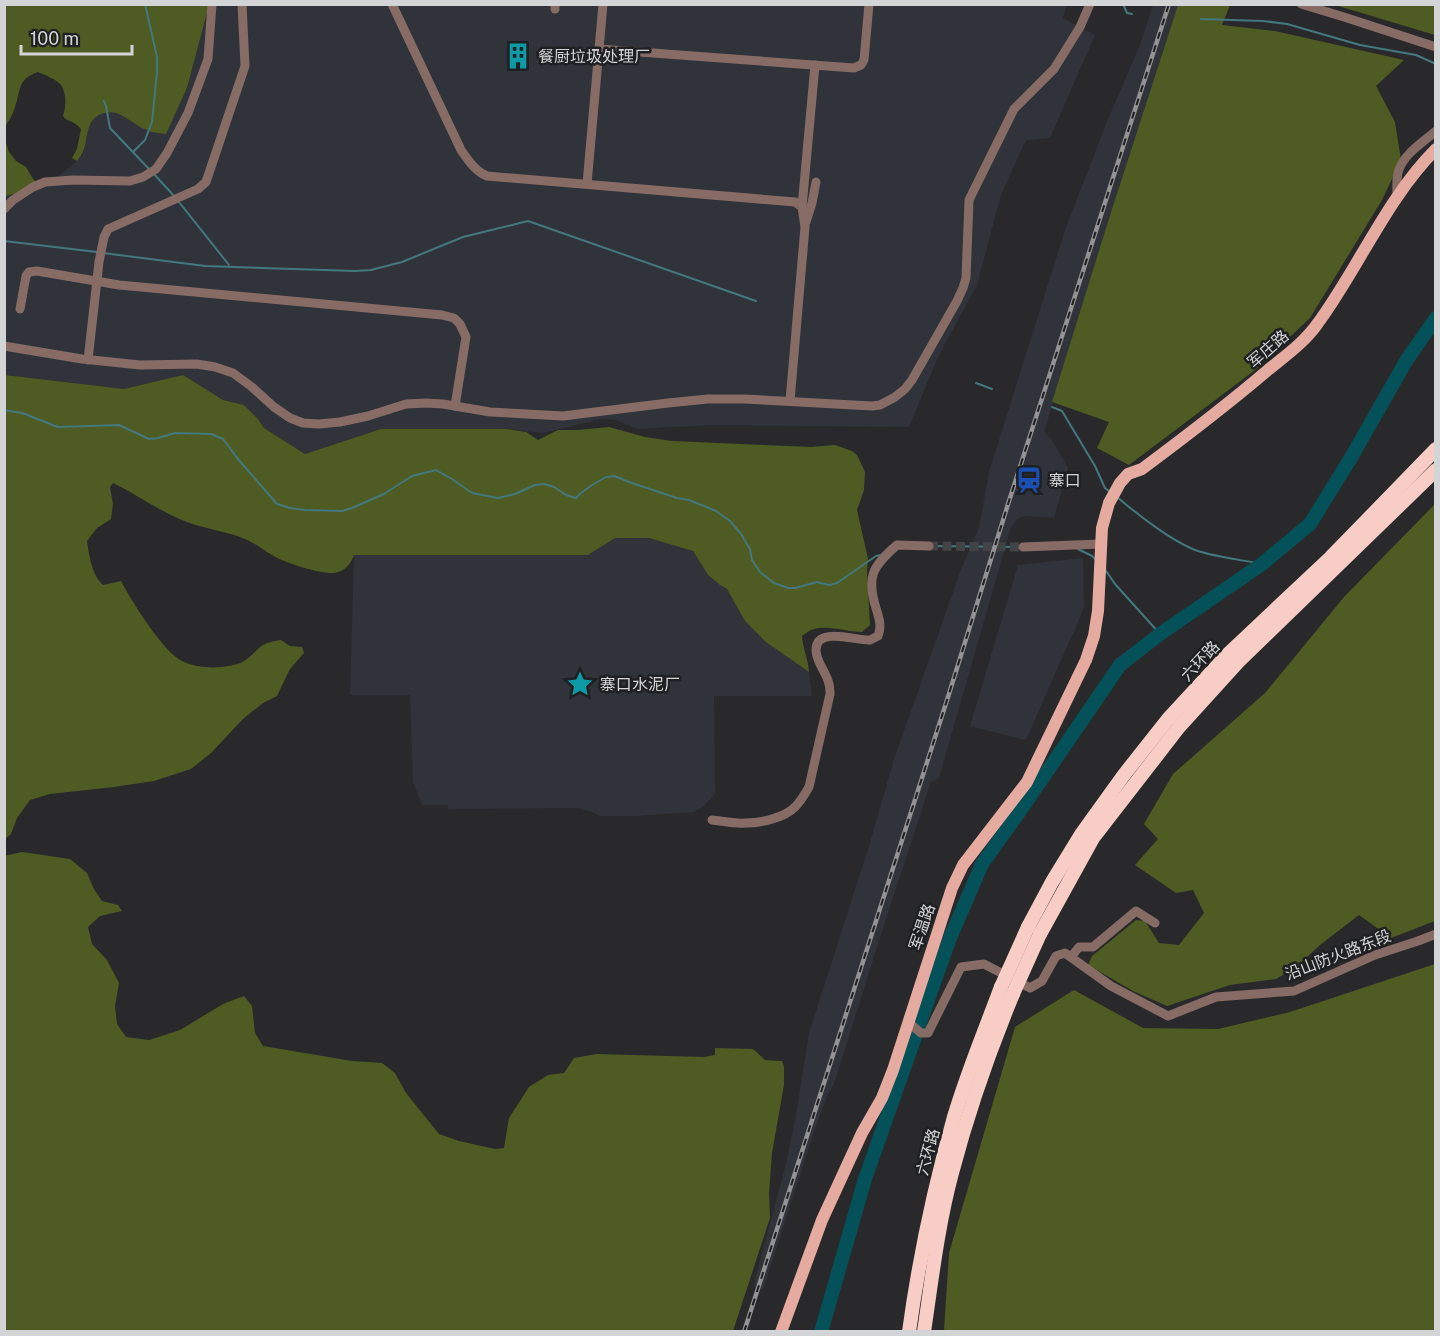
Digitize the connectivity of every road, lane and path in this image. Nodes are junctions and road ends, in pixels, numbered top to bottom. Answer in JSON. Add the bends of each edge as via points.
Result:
{"nodes":[{"id":1,"x":212,"y":4,"type":"edge"},
{"id":2,"x":242,"y":4,"type":"edge"},
{"id":3,"x":392,"y":4,"type":"edge"},
{"id":4,"x":603,"y":4,"type":"edge"},
{"id":5,"x":869,"y":4,"type":"edge"},
{"id":6,"x":1090,"y":4,"type":"edge"},
{"id":7,"x":1301,"y":4,"type":"edge"},
{"id":8,"x":1436,"y":47,"type":"edge"},
{"id":9,"x":599,"y":50,"type":"junction"},
{"id":10,"x":814,"y":65,"type":"junction"},
{"id":11,"x":1436,"y":131,"type":"edge"},
{"id":12,"x":1436,"y":148,"type":"edge"},
{"id":13,"x":816,"y":182,"type":"dead end"},
{"id":14,"x":587,"y":184,"type":"junction"},
{"id":15,"x":1397,"y":198,"type":"junction"},
{"id":16,"x":802,"y":207,"type":"junction"},
{"id":17,"x":5,"y":208,"type":"edge"},
{"id":18,"x":805,"y":227,"type":"junction"},
{"id":19,"x":97,"y":281,"type":"junction"},
{"id":20,"x":20,"y":309,"type":"dead end"},
{"id":21,"x":4,"y":346,"type":"edge"},
{"id":22,"x":88,"y":360,"type":"junction"},
{"id":23,"x":790,"y":401,"type":"junction"},
{"id":24,"x":455,"y":406,"type":"junction"},
{"id":25,"x":1436,"y":449,"type":"edge"},
{"id":26,"x":1436,"y":470,"type":"edge"},
{"id":27,"x":1100,"y":544,"type":"junction"},
{"id":28,"x":929,"y":546,"type":"tunnel mouth"},
{"id":29,"x":1023,"y":547,"type":"tunnel mouth"},
{"id":30,"x":711,"y":820,"type":"dead end"},
{"id":31,"x":1155,"y":923,"type":"dead end"},
{"id":32,"x":1034,"y":931,"type":"junction"},
{"id":33,"x":1436,"y":934,"type":"edge"},
{"id":34,"x":1071,"y":957,"type":"junction"},
{"id":35,"x":1007,"y":991,"type":"junction"},
{"id":36,"x":908,"y":1022,"type":"junction"},
{"id":37,"x":781,"y":1332,"type":"edge"},
{"id":38,"x":909,"y":1332,"type":"edge"},
{"id":39,"x":924,"y":1332,"type":"edge"}],
"edges":[{"from":1,"to":17,"type":"street","via":[[208,59],[188,113],[167,153],[152,171],[130,181],[45,182]]},
{"from":2,"to":19,"type":"street","via":[[245,66],[206,182],[108,229]]},
{"from":3,"to":14,"type":"street","via":[[460,150],[477,170],[488,176]]},
{"from":4,"to":9,"type":"street"},
{"from":5,"to":10,"type":"street","via":[[861,65]]},
{"from":6,"to":23,"type":"street","via":[[1054,69],[1014,109],[969,200],[963,288],[912,380],[880,405]]},
{"from":7,"to":8,"type":"street"},
{"from":9,"to":10,"type":"street"},
{"from":9,"to":14,"type":"street"},
{"from":10,"to":16,"type":"street"},
{"from":11,"to":15,"type":"street","via":[[1401,165]]},
{"from":12,"to":15,"type":"main road","name":"军庄路"},
{"from":13,"to":18,"type":"street"},
{"from":14,"to":16,"type":"street","via":[[795,202]]},
{"from":15,"to":27,"type":"main road","name":"军庄路","via":[[1333,302],[1305,338],[1216,414],[1120,483],[1109,503]]},
{"from":16,"to":18,"type":"street"},
{"from":18,"to":23,"type":"street"},
{"from":19,"to":20,"type":"street","via":[[29,272]]},
{"from":19,"to":22,"type":"street"},
{"from":19,"to":24,"type":"street","via":[[454,318],[466,337]]},
{"from":21,"to":22,"type":"street"},
{"from":22,"to":24,"type":"street","via":[[215,367],[233,373],[274,407],[303,423],[340,422],[406,404]]},
{"from":23,"to":24,"type":"street","via":[[708,399],[563,416]]},
{"from":25,"to":32,"type":"highway","name":"六环路","via":[[1228,654],[1168,719],[1082,833],[1052,882]]},
{"from":26,"to":32,"type":"highway","name":"六环路","via":[[1238,662],[1179,727],[1093,838]]},
{"from":27,"to":29,"type":"street"},
{"from":27,"to":36,"type":"main road","name":"军温路","via":[[1098,611],[1086,660],[1027,782],[963,865]]},
{"from":28,"to":30,"type":"street","via":[[897,545],[874,569],[871,582],[881,630],[878,636],[871,640],[829,636],[816,644],[815,652],[828,679],[830,694],[809,787],[794,809],[745,824]]},
{"from":31,"to":34,"type":"street","via":[[1136,910],[1094,947],[1079,947]]},
{"from":32,"to":35,"type":"highway","bridge":true},
{"from":33,"to":34,"type":"street","name":"沿山防火路东段","via":[[1375,955],[1294,991],[1216,997],[1168,1016],[1112,986]]},
{"from":34,"to":36,"type":"street","via":[[1065,953],[1056,956],[1042,981],[1030,988],[984,964],[961,967],[928,1033],[921,1033]]},
{"from":35,"to":38,"type":"highway","name":"六环路","via":[[976,1052],[955,1115],[927,1222]]},
{"from":35,"to":39,"type":"highway","name":"六环路","via":[[952,1174]]},
{"from":36,"to":37,"type":"main road","name":"军温路","via":[[882,1098],[822,1220]]}]}
